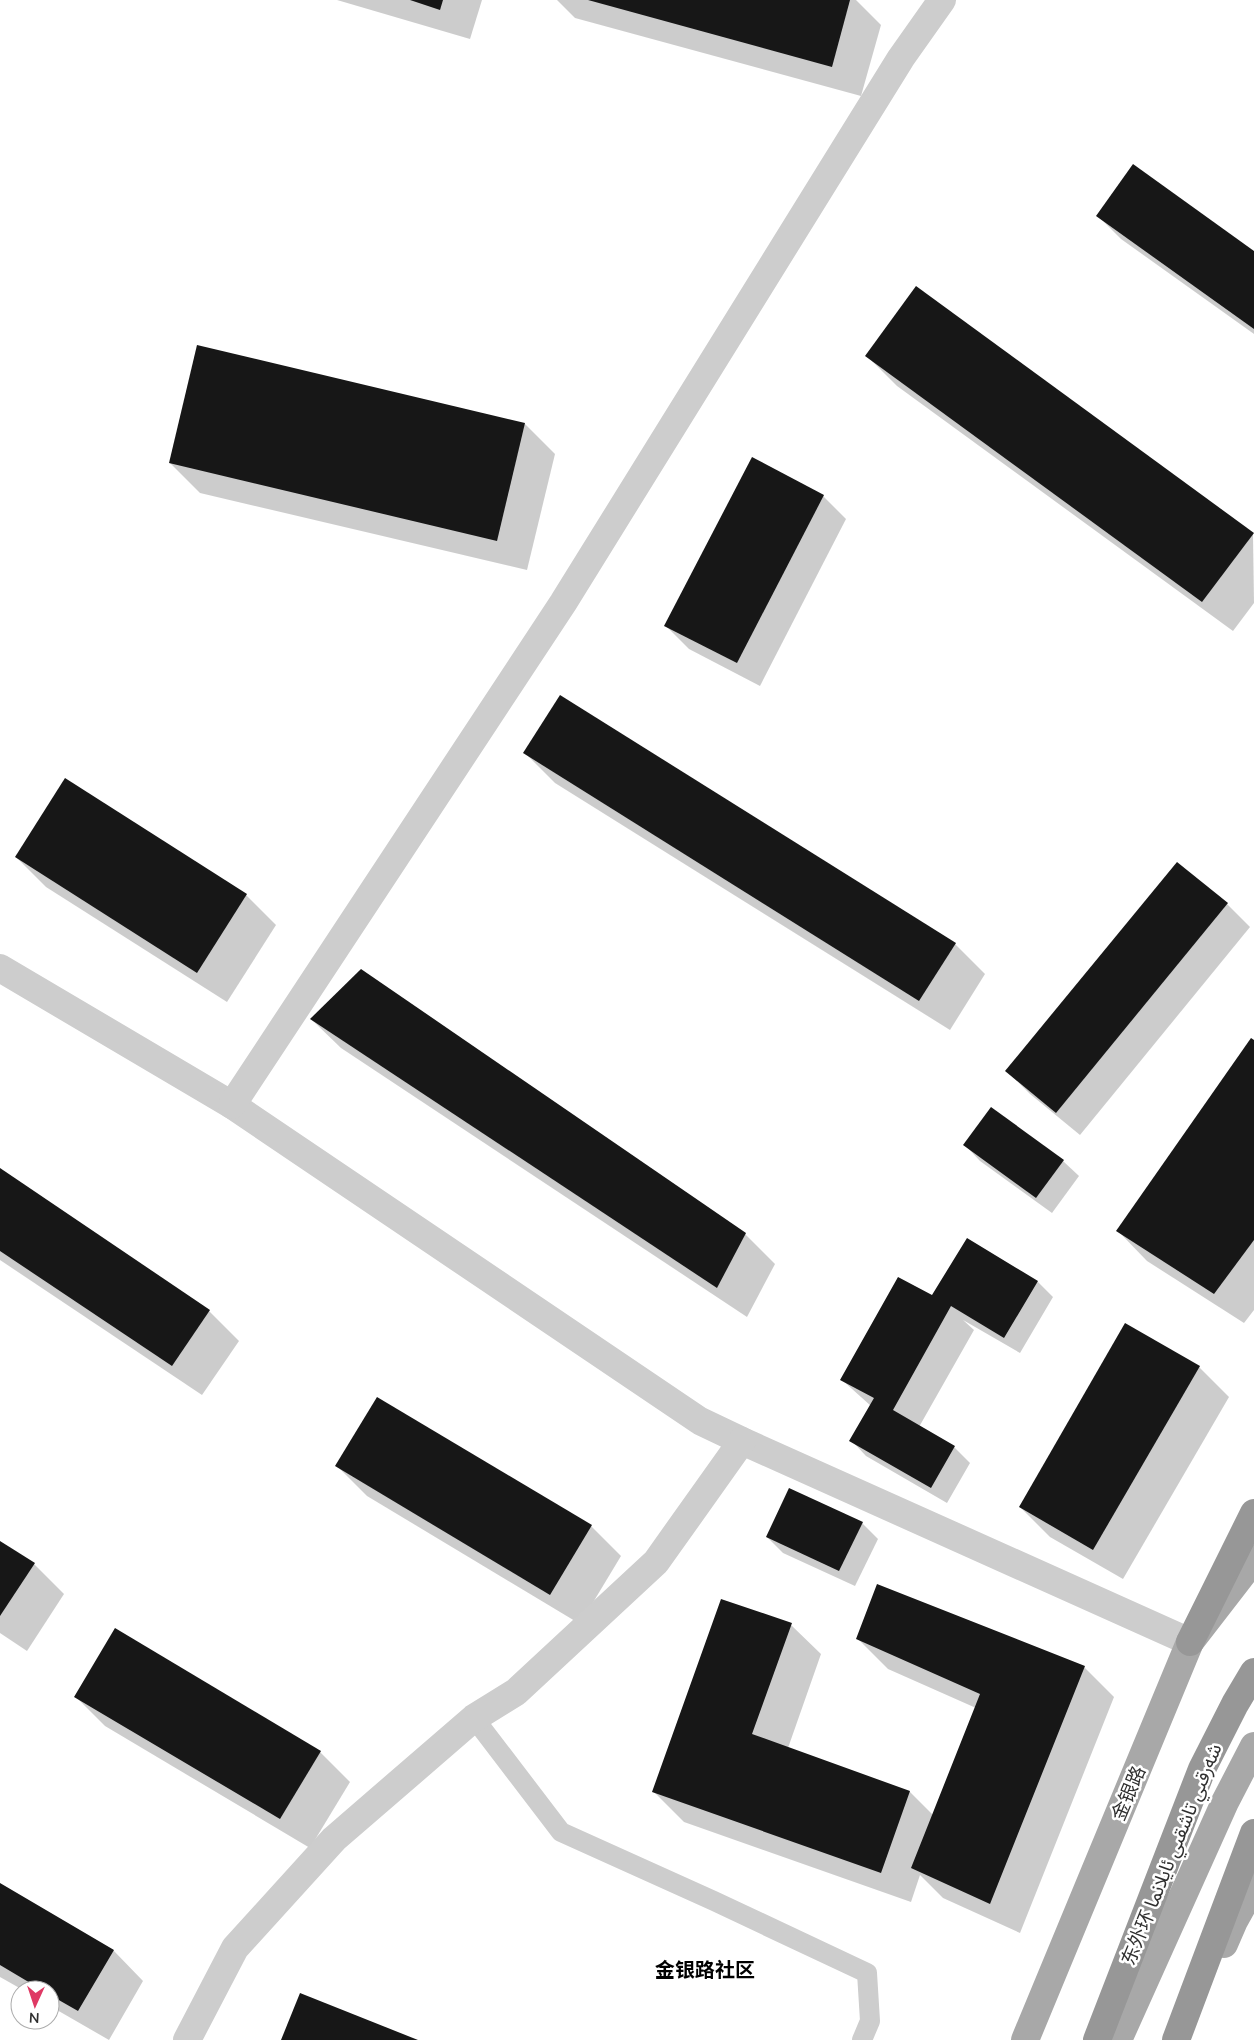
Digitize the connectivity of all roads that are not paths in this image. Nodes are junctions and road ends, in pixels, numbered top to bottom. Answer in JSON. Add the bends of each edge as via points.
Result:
{"nodes":[{"id":1,"x":942,"y":0,"type":"edge"},
{"id":2,"x":0,"y":968,"type":"edge"},
{"id":3,"x":232,"y":1105,"type":"junction"},
{"id":4,"x":742,"y":1441,"type":"junction"},
{"id":5,"x":1254,"y":1513,"type":"edge"},
{"id":6,"x":1254,"y":1560,"type":"edge"},
{"id":7,"x":1190,"y":1642,"type":"junction"},
{"id":8,"x":1254,"y":1672,"type":"edge"},
{"id":9,"x":474,"y":1718,"type":"junction"},
{"id":10,"x":1254,"y":1746,"type":"edge"},
{"id":11,"x":1254,"y":1833,"type":"edge"},
{"id":12,"x":1254,"y":1885,"type":"edge"},
{"id":13,"x":187,"y":2040,"type":"edge"},
{"id":14,"x":862,"y":2040,"type":"edge"},
{"id":15,"x":1025,"y":2040,"type":"edge"},
{"id":16,"x":1097,"y":2040,"type":"edge"},
{"id":17,"x":1118,"y":2040,"type":"edge"},
{"id":18,"x":1176,"y":2040,"type":"edge"},
{"id":19,"x":1183,"y":2040,"type":"edge"}],
"edges":[{"from":1,"to":3,"type":"street","via":[[901,58],[563,603]]},
{"from":2,"to":3,"type":"street"},
{"from":3,"to":4,"type":"street","via":[[700,1421]]},
{"from":4,"to":7,"type":"street"},
{"from":4,"to":9,"type":"street","via":[[656,1562],[516,1692]]},
{"from":5,"to":7,"type":"highway"},
{"from":6,"to":7,"type":"main road","name":"金银路"},
{"from":7,"to":15,"type":"main road","name":"金银路"},
{"from":8,"to":16,"type":"highway","name":"东外环 شەرقىي تاشقىي ئايلانما","via":[[1202,1769]]},
{"from":9,"to":13,"type":"street","via":[[334,1839],[235,1948]]},
{"from":9,"to":14,"type":"lane","via":[[562,1832],[867,1973],[870,2021]]},
{"from":10,"to":17,"type":"main road","via":[[1225,1802]]},
{"from":11,"to":18,"type":"highway"},
{"from":12,"to":19,"type":"main road","via":[[1234,1921]]}]}
